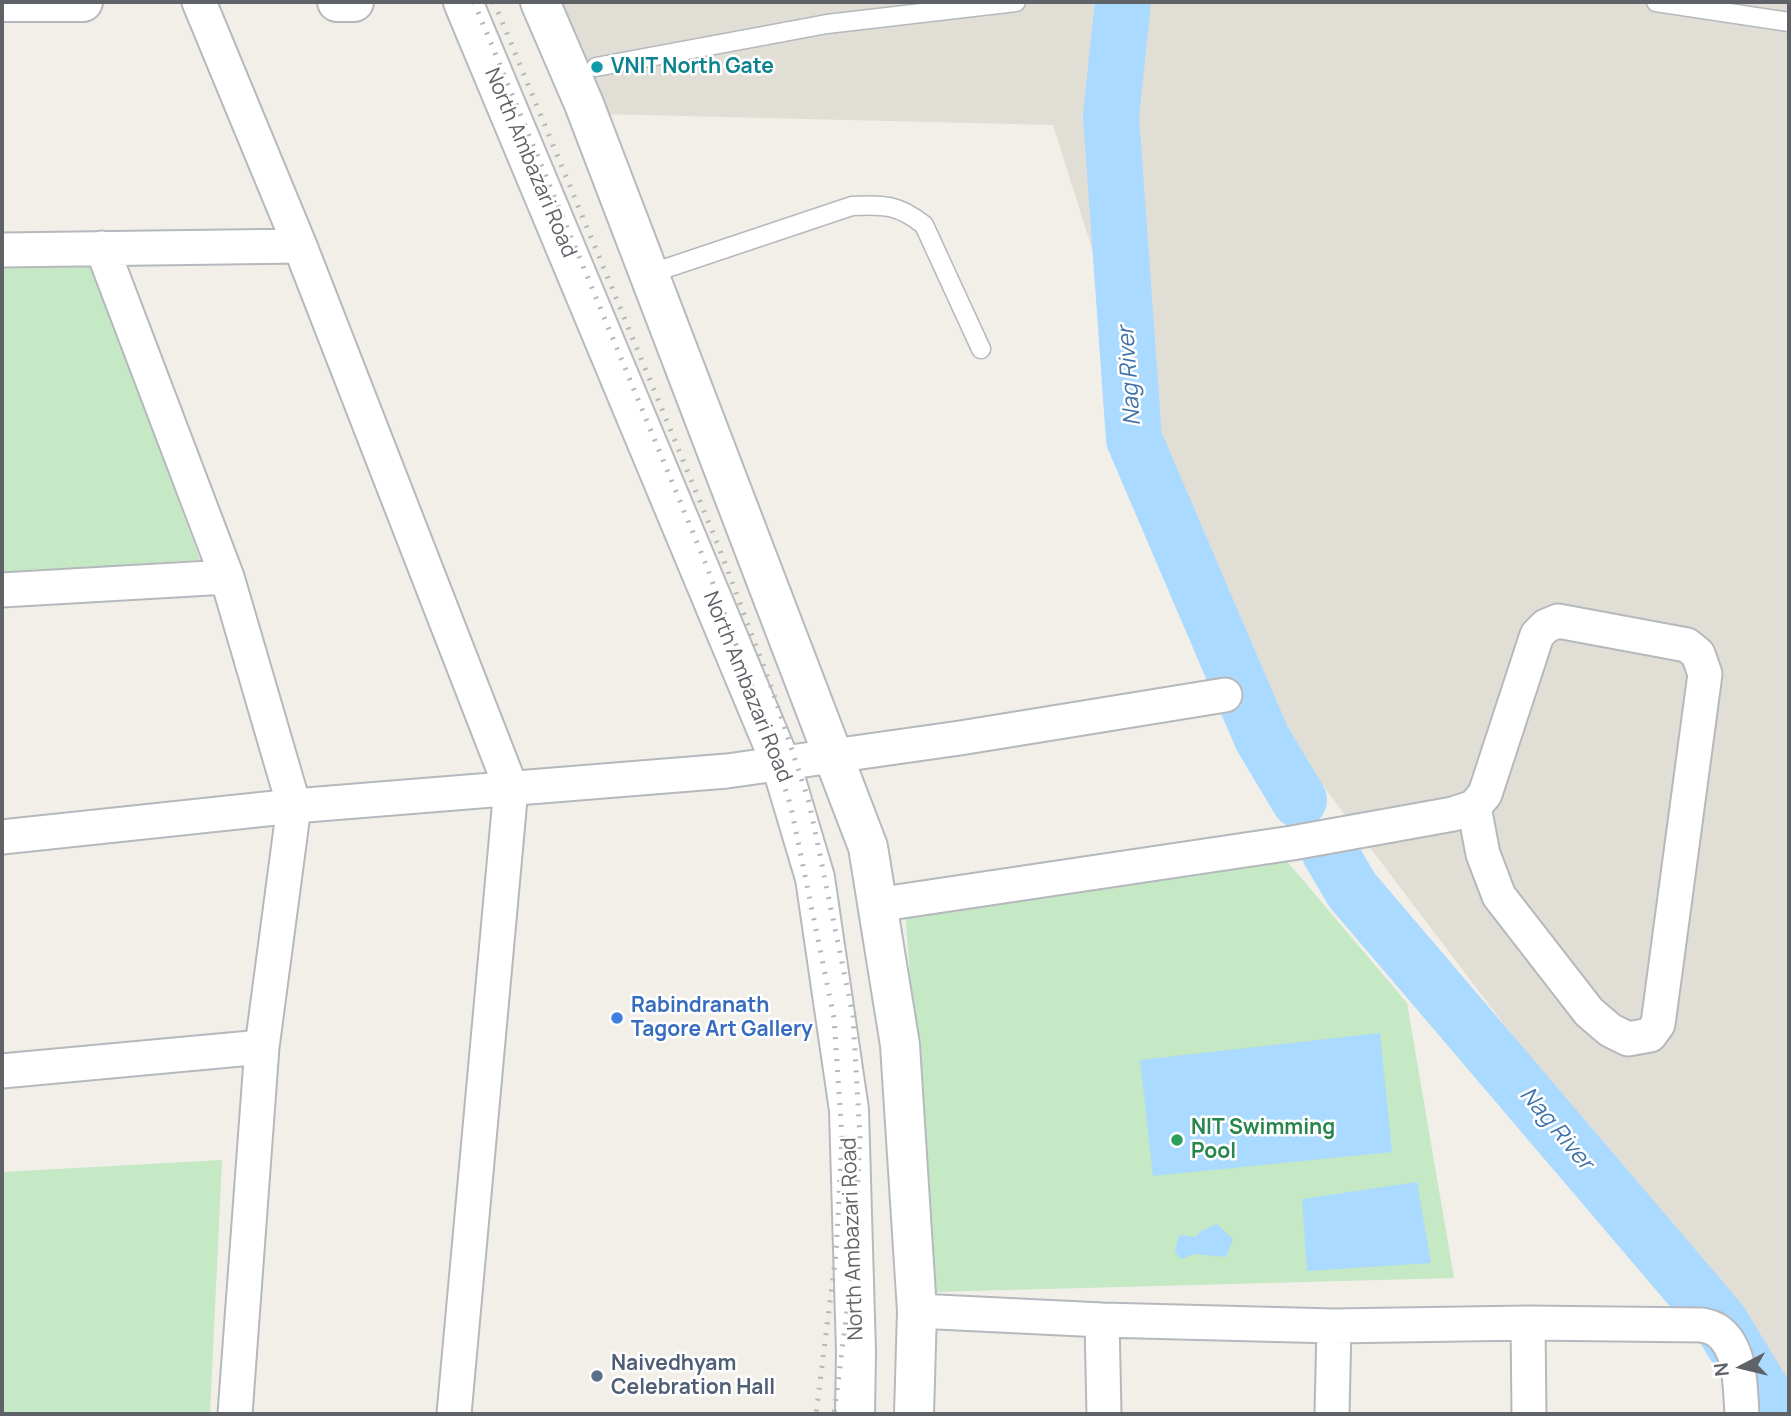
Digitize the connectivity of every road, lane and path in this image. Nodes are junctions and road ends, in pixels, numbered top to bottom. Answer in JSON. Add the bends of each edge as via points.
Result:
{"nodes":[{"id":1,"x":2,"y":2,"type":"edge"},
{"id":2,"x":83,"y":2,"type":"edge"},
{"id":3,"x":199,"y":2,"type":"edge"},
{"id":4,"x":337,"y":2,"type":"edge"},
{"id":5,"x":354,"y":2,"type":"edge"},
{"id":6,"x":463,"y":2,"type":"edge"},
{"id":7,"x":540,"y":2,"type":"edge"},
{"id":8,"x":1016,"y":2,"type":"edge"},
{"id":9,"x":1656,"y":2,"type":"edge"},
{"id":10,"x":1789,"y":22,"type":"edge"},
{"id":11,"x":583,"y":70,"type":"junction"},
{"id":12,"x":300,"y":246,"type":"junction"},
{"id":13,"x":102,"y":248,"type":"junction"},
{"id":14,"x":2,"y":250,"type":"edge"},
{"id":15,"x":649,"y":274,"type":"junction"},
{"id":16,"x":981,"y":349,"type":"dead end"},
{"id":17,"x":227,"y":577,"type":"junction"},
{"id":18,"x":2,"y":590,"type":"edge"},
{"id":19,"x":1225,"y":695,"type":"dead end"},
{"id":20,"x":834,"y":756,"type":"junction"},
{"id":21,"x":781,"y":764,"type":"junction"},
{"id":22,"x":511,"y":788,"type":"junction"},
{"id":23,"x":294,"y":806,"type":"junction"},
{"id":24,"x":1475,"y":807,"type":"junction"},
{"id":25,"x":2,"y":837,"type":"edge"},
{"id":26,"x":876,"y":905,"type":"junction"},
{"id":27,"x":262,"y":1047,"type":"junction"},
{"id":28,"x":2,"y":1070,"type":"edge"},
{"id":29,"x":917,"y":1311,"type":"junction"},
{"id":30,"x":1102,"y":1320,"type":"junction"},
{"id":31,"x":1528,"y":1322,"type":"junction"},
{"id":32,"x":1334,"y":1326,"type":"junction"},
{"id":33,"x":235,"y":1414,"type":"edge"},
{"id":34,"x":454,"y":1414,"type":"edge"},
{"id":35,"x":855,"y":1414,"type":"edge"},
{"id":36,"x":914,"y":1414,"type":"edge"},
{"id":37,"x":1104,"y":1414,"type":"edge"},
{"id":38,"x":1332,"y":1414,"type":"edge"},
{"id":39,"x":1530,"y":1414,"type":"edge"},
{"id":40,"x":1742,"y":1414,"type":"edge"}],
"edges":[{"from":1,"to":2,"type":"main road"},
{"from":3,"to":12,"type":"street"},
{"from":4,"to":5,"type":"main road"},
{"from":6,"to":21,"type":"main road","name":"North Ambazari Road"},
{"from":7,"to":11,"type":"main road"},
{"from":8,"to":11,"type":"lane","via":[[827,24]]},
{"from":9,"to":10,"type":"lane"},
{"from":11,"to":15,"type":"main road","via":[[584,104]]},
{"from":12,"to":13,"type":"street"},
{"from":12,"to":22,"type":"street"},
{"from":13,"to":14,"type":"street"},
{"from":13,"to":17,"type":"street"},
{"from":15,"to":16,"type":"lane","via":[[852,206],[880,204],[906,211],[924,225]]},
{"from":15,"to":20,"type":"main road"},
{"from":17,"to":18,"type":"street"},
{"from":17,"to":23,"type":"street"},
{"from":19,"to":20,"type":"street"},
{"from":20,"to":21,"type":"street"},
{"from":20,"to":26,"type":"main road","via":[[868,847]]},
{"from":21,"to":22,"type":"street"},
{"from":21,"to":35,"type":"main road","name":"North Ambazari Road","via":[[815,878],[849,1110]]},
{"from":22,"to":23,"type":"street"},
{"from":22,"to":34,"type":"street"},
{"from":23,"to":25,"type":"street"},
{"from":23,"to":27,"type":"street"},
{"from":24,"to":24,"type":"street","via":[[1485,794],[1537,635],[1546,626],[1558,621],[1571,623],[1687,645],[1698,654],[1704,674],[1658,1024],[1650,1035],[1628,1039],[1588,1012],[1499,896],[1483,854]]},
{"from":24,"to":26,"type":"street","via":[[1292,843]]},
{"from":26,"to":29,"type":"main road","via":[[900,1045]]},
{"from":27,"to":28,"type":"street"},
{"from":27,"to":33,"type":"street"},
{"from":29,"to":30,"type":"street"},
{"from":29,"to":36,"type":"main road"},
{"from":30,"to":32,"type":"street"},
{"from":30,"to":37,"type":"street"},
{"from":31,"to":32,"type":"street"},
{"from":31,"to":39,"type":"street"},
{"from":31,"to":40,"type":"street","via":[[1702,1325],[1718,1331],[1731,1347],[1740,1377]]},
{"from":32,"to":38,"type":"street"}]}
